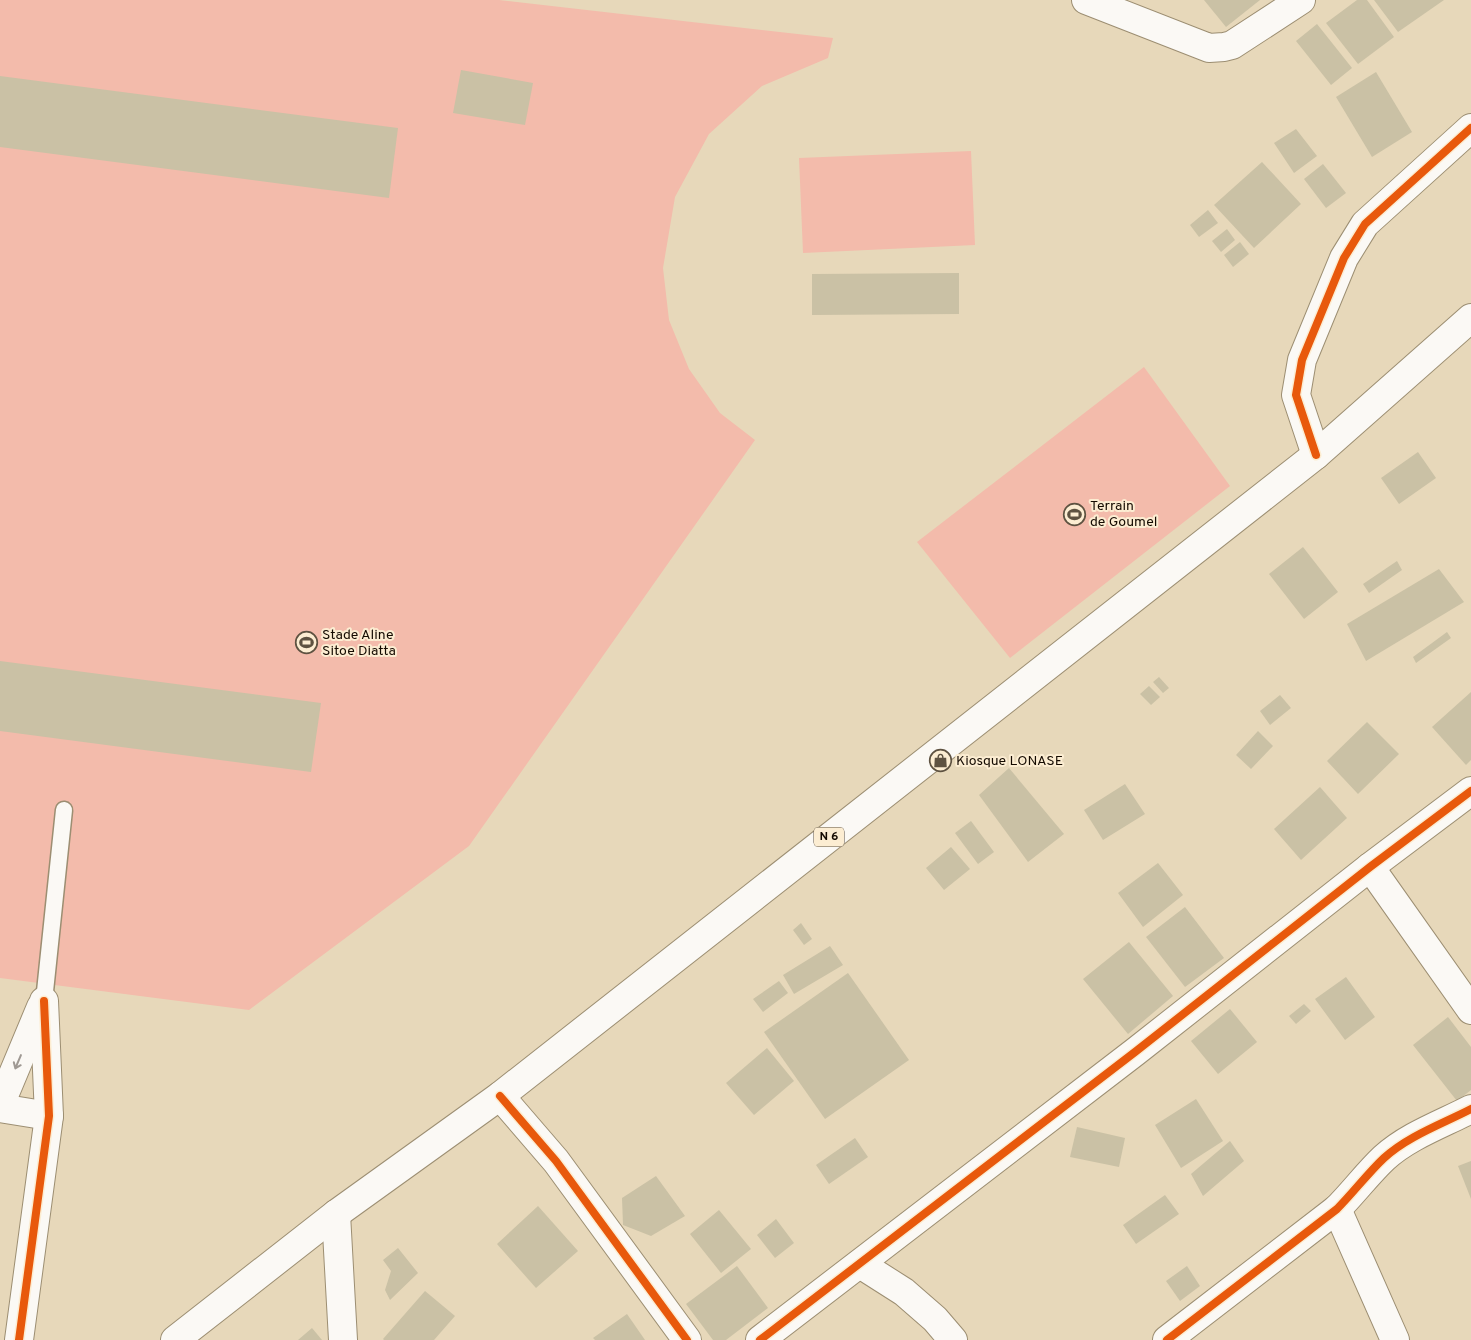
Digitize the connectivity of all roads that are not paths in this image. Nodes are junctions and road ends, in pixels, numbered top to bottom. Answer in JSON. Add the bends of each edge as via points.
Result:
{"nodes":[{"id":1,"x":1086,"y":0,"type":"edge"},
{"id":2,"x":1301,"y":0,"type":"edge"},
{"id":3,"x":1471,"y":128,"type":"edge"},
{"id":4,"x":1471,"y":318,"type":"edge"},
{"id":5,"x":1316,"y":455,"type":"junction"},
{"id":6,"x":1471,"y":791,"type":"edge"},
{"id":7,"x":64,"y":810,"type":"dead end"},
{"id":8,"x":1370,"y":867,"type":"junction"},
{"id":9,"x":44,"y":1001,"type":"junction"},
{"id":10,"x":1471,"y":1010,"type":"edge"},
{"id":11,"x":500,"y":1096,"type":"junction"},
{"id":12,"x":0,"y":1106,"type":"edge"},
{"id":13,"x":1471,"y":1109,"type":"edge"},
{"id":14,"x":50,"y":1116,"type":"junction"},
{"id":15,"x":1337,"y":1208,"type":"junction"},
{"id":16,"x":336,"y":1214,"type":"junction"},
{"id":17,"x":860,"y":1264,"type":"junction"},
{"id":18,"x":19,"y":1340,"type":"edge"},
{"id":19,"x":175,"y":1340,"type":"edge"},
{"id":20,"x":343,"y":1340,"type":"edge"},
{"id":21,"x":688,"y":1340,"type":"edge"},
{"id":22,"x":760,"y":1340,"type":"edge"},
{"id":23,"x":953,"y":1340,"type":"edge"},
{"id":24,"x":1167,"y":1340,"type":"edge"},
{"id":25,"x":1394,"y":1340,"type":"edge"}],
"edges":[{"from":1,"to":2,"type":"street","via":[[1208,48],[1217,48],[1232,45]]},
{"from":3,"to":5,"type":"street","via":[[1365,224],[1344,258],[1302,360],[1296,395]]},
{"from":4,"to":5,"type":"street","number":"N 6"},
{"from":5,"to":11,"type":"street","number":"N 6"},
{"from":6,"to":8,"type":"street"},
{"from":7,"to":9,"type":"lane"},
{"from":8,"to":10,"type":"street"},
{"from":8,"to":17,"type":"street"},
{"from":9,"to":12,"type":"street","one_way":true},
{"from":9,"to":14,"type":"street"},
{"from":11,"to":16,"type":"street","number":"N 6"},
{"from":11,"to":21,"type":"street","via":[[556,1161]]},
{"from":12,"to":14,"type":"street"},
{"from":13,"to":15,"type":"street","via":[[1397,1148]]},
{"from":14,"to":18,"type":"street"},
{"from":15,"to":24,"type":"street"},
{"from":15,"to":25,"type":"street"},
{"from":16,"to":19,"type":"street","number":"N 6"},
{"from":16,"to":20,"type":"street"},
{"from":17,"to":22,"type":"street"},
{"from":17,"to":23,"type":"street","via":[[904,1292],[936,1319]]}]}
